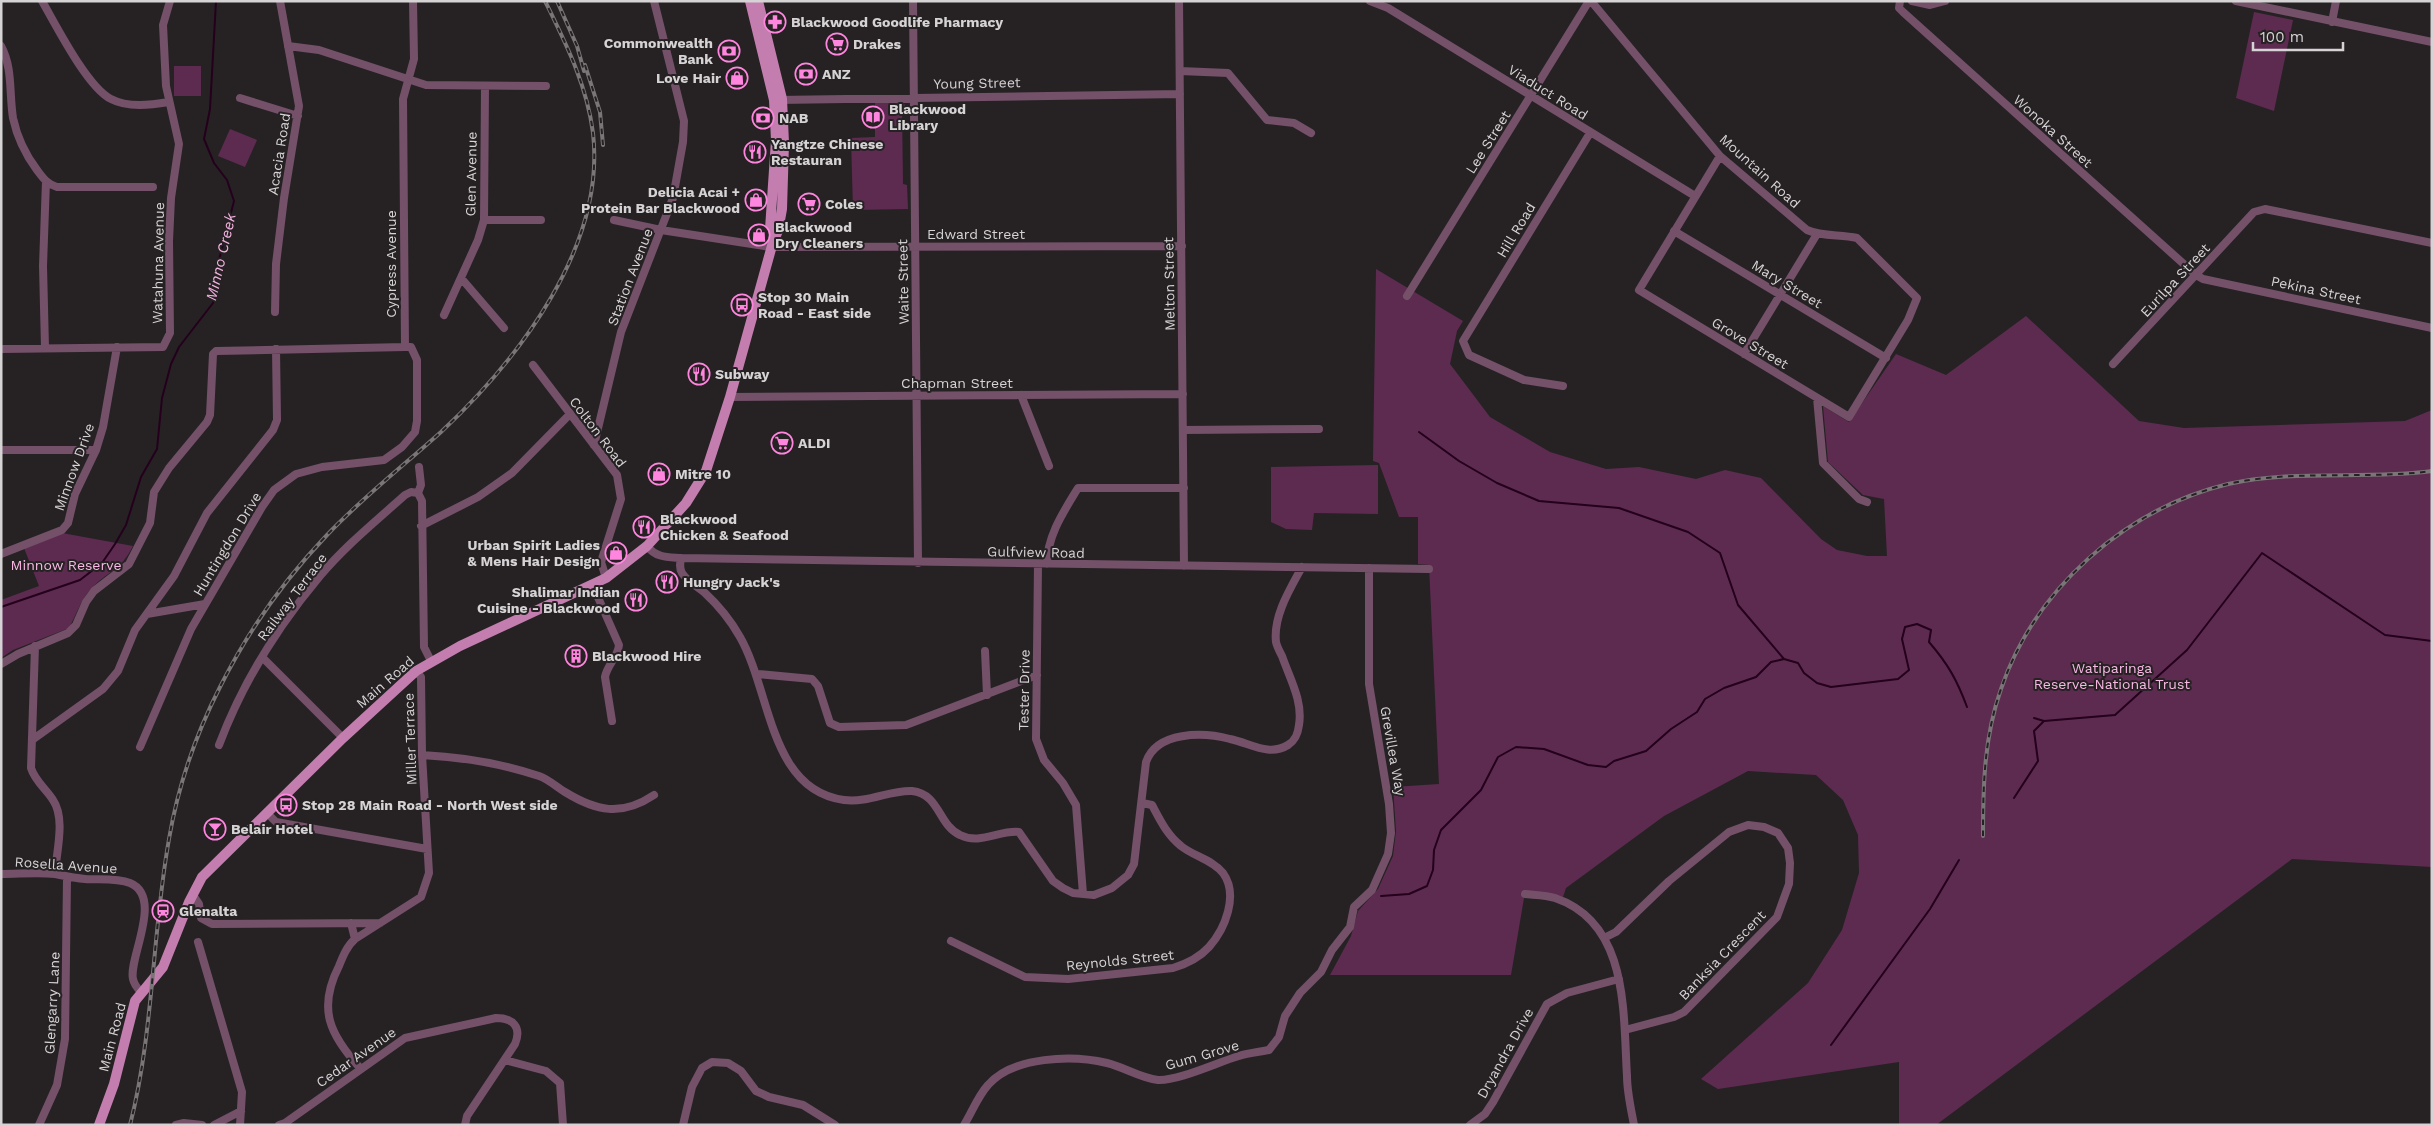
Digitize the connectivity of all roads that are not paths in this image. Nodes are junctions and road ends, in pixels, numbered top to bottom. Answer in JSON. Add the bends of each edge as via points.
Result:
{"nodes":[{"id":1,"x":42,"y":1,"type":"edge"},
{"id":2,"x":170,"y":1,"type":"edge"},
{"id":3,"x":280,"y":1,"type":"edge"},
{"id":4,"x":414,"y":1,"type":"edge"},
{"id":5,"x":654,"y":1,"type":"edge"},
{"id":6,"x":750,"y":1,"type":"edge"},
{"id":7,"x":758,"y":1,"type":"edge"},
{"id":8,"x":913,"y":1,"type":"edge"},
{"id":9,"x":1179,"y":1,"type":"edge"},
{"id":10,"x":1370,"y":1,"type":"edge"},
{"id":11,"x":1590,"y":1,"type":"edge"},
{"id":12,"x":1900,"y":1,"type":"edge"},
{"id":13,"x":1912,"y":1,"type":"edge"},
{"id":14,"x":1945,"y":1,"type":"edge"},
{"id":15,"x":2236,"y":1,"type":"edge"},
{"id":16,"x":2336,"y":1,"type":"edge"},
{"id":17,"x":1386,"y":5,"type":"edge"},
{"id":18,"x":2332,"y":22,"type":"junction"},
{"id":19,"x":2432,"y":42,"type":"edge"},
{"id":20,"x":1,"y":46,"type":"edge"},
{"id":21,"x":288,"y":46,"type":"junction"},
{"id":22,"x":1180,"y":70,"type":"junction"},
{"id":23,"x":408,"y":80,"type":"junction"},
{"id":24,"x":485,"y":86,"type":"junction"},
{"id":25,"x":546,"y":86,"type":"dead end"},
{"id":26,"x":1180,"y":94,"type":"junction"},
{"id":27,"x":914,"y":96,"type":"junction"},
{"id":28,"x":1532,"y":96,"type":"junction"},
{"id":29,"x":240,"y":98,"type":"dead end"},
{"id":30,"x":778,"y":100,"type":"junction"},
{"id":31,"x":169,"y":102,"type":"junction"},
{"id":32,"x":298,"y":116,"type":"junction"},
{"id":33,"x":1311,"y":133,"type":"dead end"},
{"id":34,"x":1590,"y":133,"type":"junction"},
{"id":35,"x":1720,"y":156,"type":"junction"},
{"id":36,"x":46,"y":181,"type":"junction"},
{"id":37,"x":153,"y":187,"type":"dead end"},
{"id":38,"x":1695,"y":196,"type":"junction"},
{"id":39,"x":484,"y":220,"type":"junction"},
{"id":40,"x":541,"y":220,"type":"dead end"},
{"id":41,"x":614,"y":220,"type":"dead end"},
{"id":42,"x":661,"y":230,"type":"junction"},
{"id":43,"x":1674,"y":231,"type":"junction"},
{"id":44,"x":1817,"y":234,"type":"junction"},
{"id":45,"x":772,"y":244,"type":"junction"},
{"id":46,"x":2432,"y":244,"type":"edge"},
{"id":47,"x":1182,"y":246,"type":"junction"},
{"id":48,"x":915,"y":247,"type":"junction"},
{"id":49,"x":2196,"y":275,"type":"junction"},
{"id":50,"x":461,"y":278,"type":"junction"},
{"id":51,"x":1780,"y":294,"type":"junction"},
{"id":52,"x":1407,"y":296,"type":"dead end"},
{"id":53,"x":275,"y":312,"type":"dead end"},
{"id":54,"x":444,"y":315,"type":"dead end"},
{"id":55,"x":504,"y":328,"type":"dead end"},
{"id":56,"x":2432,"y":328,"type":"edge"},
{"id":57,"x":117,"y":347,"type":"junction"},
{"id":58,"x":405,"y":347,"type":"junction"},
{"id":59,"x":45,"y":348,"type":"junction"},
{"id":60,"x":1,"y":349,"type":"edge"},
{"id":61,"x":276,"y":349,"type":"junction"},
{"id":62,"x":1744,"y":354,"type":"junction"},
{"id":63,"x":1886,"y":358,"type":"junction"},
{"id":64,"x":2114,"y":364,"type":"dead end"},
{"id":65,"x":533,"y":365,"type":"dead end"},
{"id":66,"x":1564,"y":386,"type":"dead end"},
{"id":67,"x":1183,"y":394,"type":"junction"},
{"id":68,"x":1021,"y":395,"type":"junction"},
{"id":69,"x":916,"y":396,"type":"junction"},
{"id":70,"x":730,"y":397,"type":"junction"},
{"id":71,"x":1817,"y":398,"type":"junction"},
{"id":72,"x":570,"y":414,"type":"junction"},
{"id":73,"x":1319,"y":429,"type":"dead end"},
{"id":74,"x":1183,"y":430,"type":"junction"},
{"id":75,"x":594,"y":445,"type":"junction"},
{"id":76,"x":1,"y":450,"type":"edge"},
{"id":77,"x":96,"y":450,"type":"junction"},
{"id":78,"x":1049,"y":466,"type":"dead end"},
{"id":79,"x":419,"y":467,"type":"dead end"},
{"id":80,"x":1184,"y":488,"type":"junction"},
{"id":81,"x":418,"y":493,"type":"junction"},
{"id":82,"x":1868,"y":502,"type":"dead end"},
{"id":83,"x":422,"y":526,"type":"junction"},
{"id":84,"x":647,"y":546,"type":"junction"},
{"id":85,"x":1,"y":554,"type":"edge"},
{"id":86,"x":681,"y":558,"type":"junction"},
{"id":87,"x":918,"y":563,"type":"junction"},
{"id":88,"x":1038,"y":564,"type":"junction"},
{"id":89,"x":1048,"y":564,"type":"junction"},
{"id":90,"x":1184,"y":566,"type":"junction"},
{"id":91,"x":1302,"y":567,"type":"junction"},
{"id":92,"x":1369,"y":568,"type":"junction"},
{"id":93,"x":1429,"y":569,"type":"dead end"},
{"id":94,"x":606,"y":578,"type":"junction"},
{"id":95,"x":593,"y":586,"type":"junction"},
{"id":96,"x":205,"y":604,"type":"junction"},
{"id":97,"x":147,"y":614,"type":"junction"},
{"id":98,"x":35,"y":646,"type":"junction"},
{"id":99,"x":986,"y":651,"type":"dead end"},
{"id":100,"x":263,"y":658,"type":"junction"},
{"id":101,"x":431,"y":661,"type":"junction"},
{"id":102,"x":1,"y":664,"type":"edge"},
{"id":103,"x":416,"y":670,"type":"junction"},
{"id":104,"x":758,"y":674,"type":"junction"},
{"id":105,"x":1037,"y":675,"type":"junction"},
{"id":106,"x":987,"y":695,"type":"junction"},
{"id":107,"x":612,"y":721,"type":"dead end"},
{"id":108,"x":343,"y":738,"type":"junction"},
{"id":109,"x":32,"y":740,"type":"junction"},
{"id":110,"x":219,"y":745,"type":"dead end"},
{"id":111,"x":140,"y":747,"type":"dead end"},
{"id":112,"x":422,"y":755,"type":"junction"},
{"id":113,"x":654,"y":796,"type":"dead end"},
{"id":114,"x":1142,"y":803,"type":"junction"},
{"id":115,"x":267,"y":813,"type":"junction"},
{"id":116,"x":427,"y":849,"type":"junction"},
{"id":117,"x":1,"y":874,"type":"edge"},
{"id":118,"x":55,"y":874,"type":"junction"},
{"id":119,"x":67,"y":878,"type":"junction"},
{"id":120,"x":1083,"y":894,"type":"junction"},
{"id":121,"x":1524,"y":894,"type":"dead end"},
{"id":122,"x":193,"y":895,"type":"junction"},
{"id":123,"x":350,"y":923,"type":"junction"},
{"id":124,"x":381,"y":924,"type":"junction"},
{"id":125,"x":1350,"y":927,"type":"joint"},
{"id":126,"x":1606,"y":937,"type":"junction"},
{"id":127,"x":355,"y":939,"type":"junction"},
{"id":128,"x":951,"y":941,"type":"dead end"},
{"id":129,"x":198,"y":942,"type":"dead end"},
{"id":130,"x":1619,"y":979,"type":"junction"},
{"id":131,"x":141,"y":992,"type":"junction"},
{"id":132,"x":1625,"y":1030,"type":"junction"},
{"id":133,"x":505,"y":1060,"type":"junction"},
{"id":134,"x":360,"y":1068,"type":"junction"},
{"id":135,"x":241,"y":1111,"type":"junction"},
{"id":136,"x":39,"y":1125,"type":"edge"},
{"id":137,"x":99,"y":1125,"type":"edge"},
{"id":138,"x":176,"y":1125,"type":"edge"},
{"id":139,"x":202,"y":1125,"type":"edge"},
{"id":140,"x":214,"y":1125,"type":"edge"},
{"id":141,"x":240,"y":1125,"type":"edge"},
{"id":142,"x":279,"y":1125,"type":"edge"},
{"id":143,"x":465,"y":1125,"type":"edge"},
{"id":144,"x":562,"y":1125,"type":"edge"},
{"id":145,"x":683,"y":1125,"type":"edge"},
{"id":146,"x":835,"y":1125,"type":"edge"},
{"id":147,"x":964,"y":1125,"type":"edge"},
{"id":148,"x":1470,"y":1125,"type":"edge"},
{"id":149,"x":1634,"y":1125,"type":"edge"}],
"edges":[{"from":1,"to":31,"type":"street","via":[[102,94],[126,104]]},
{"from":2,"to":31,"type":"street","name":"Watahuna Avenue","via":[[163,24]]},
{"from":3,"to":21,"type":"street","name":"Acacia Road"},
{"from":4,"to":23,"type":"street","name":"Cypress Avenue","via":[[414,59]]},
{"from":5,"to":42,"type":"street","name":"Station Avenue","via":[[684,121],[677,182]]},
{"from":6,"to":30,"type":"main road","name":"Main Road"},
{"from":7,"to":30,"type":"main road","name":"Main Road"},
{"from":8,"to":27,"type":"street","name":"Waite Street"},
{"from":9,"to":22,"type":"street","name":"Melton Street"},
{"from":10,"to":17,"type":"street","name":"Viaduct Road"},
{"from":11,"to":28,"type":"street","name":"Lee Street"},
{"from":11,"to":35,"type":"street","name":"Mountain Road"},
{"from":12,"to":49,"type":"street","name":"Wonoka Street","via":[[1902,12]]},
{"from":13,"to":14,"type":"street","via":[[1930,5]]},
{"from":15,"to":18,"type":"street"},
{"from":16,"to":18,"type":"street"},
{"from":17,"to":28,"type":"street","name":"Viaduct Road"},
{"from":18,"to":19,"type":"street"},
{"from":20,"to":36,"type":"street","via":[[7,58],[18,135],[25,153]]},
{"from":21,"to":23,"type":"street","via":[[319,50]]},
{"from":21,"to":32,"type":"street","name":"Acacia Road"},
{"from":22,"to":26,"type":"street","name":"Melton Street"},
{"from":22,"to":33,"type":"street","via":[[1228,72],[1266,120],[1294,123]]},
{"from":23,"to":24,"type":"street","via":[[426,85]]},
{"from":23,"to":58,"type":"street","name":"Cypress Avenue","via":[[402,99]]},
{"from":24,"to":25,"type":"street"},
{"from":24,"to":39,"type":"street","name":"Glen Avenue"},
{"from":26,"to":27,"type":"street","name":"Young Street"},
{"from":26,"to":47,"type":"street","name":"Melton Street"},
{"from":27,"to":30,"type":"street","name":"Young Street"},
{"from":27,"to":48,"type":"street","name":"Waite Street"},
{"from":28,"to":34,"type":"street","name":"Viaduct Road"},
{"from":28,"to":52,"type":"street","name":"Lee Street"},
{"from":29,"to":32,"type":"street"},
{"from":30,"to":45,"type":"main road","name":"Main Road","via":[[770,230]]},
{"from":31,"to":57,"type":"street","name":"Watahuna Avenue","via":[[179,144],[171,198],[170,333],[163,346]]},
{"from":32,"to":53,"type":"street","name":"Acacia Road","via":[[276,264]]},
{"from":34,"to":38,"type":"street","name":"Viaduct Road"},
{"from":34,"to":66,"type":"street","name":"Hill Road","via":[[1463,341],[1469,355],[1496,368],[1524,380]]},
{"from":35,"to":38,"type":"street"},
{"from":35,"to":44,"type":"street","name":"Mountain Road","via":[[1807,230]]},
{"from":36,"to":37,"type":"street","via":[[57,187]]},
{"from":36,"to":59,"type":"street"},
{"from":38,"to":43,"type":"street"},
{"from":39,"to":40,"type":"street"},
{"from":39,"to":50,"type":"street","name":"Glen Avenue"},
{"from":41,"to":42,"type":"street","name":"Edward Street"},
{"from":42,"to":45,"type":"street","name":"Edward Street"},
{"from":42,"to":75,"type":"street","name":"Station Avenue","via":[[621,332]]},
{"from":43,"to":51,"type":"street","name":"Mary Street"},
{"from":43,"to":62,"type":"street","name":"Grove Street","via":[[1639,290]]},
{"from":44,"to":51,"type":"street"},
{"from":44,"to":63,"type":"street","via":[[1857,238],[1917,298]]},
{"from":45,"to":48,"type":"street","name":"Edward Street"},
{"from":45,"to":70,"type":"main road","name":"Main Road"},
{"from":46,"to":49,"type":"street","name":"Eurilpa Street","via":[[2265,209],[2254,212]]},
{"from":47,"to":48,"type":"street","name":"Edward Street"},
{"from":47,"to":67,"type":"street","name":"Melton Street"},
{"from":48,"to":69,"type":"street","name":"Waite Street"},
{"from":49,"to":56,"type":"street","name":"Pekina Street"},
{"from":49,"to":64,"type":"street","name":"Eurilpa Street"},
{"from":50,"to":54,"type":"street","name":"Glen Avenue"},
{"from":50,"to":55,"type":"street"},
{"from":51,"to":62,"type":"street"},
{"from":51,"to":63,"type":"street","name":"Mary Street"},
{"from":57,"to":59,"type":"street"},
{"from":57,"to":77,"type":"street","name":"Minnow Drive","via":[[104,427]]},
{"from":58,"to":61,"type":"street"},
{"from":58,"to":96,"type":"street","name":"Huntingdon Drive","via":[[411,347],[417,360],[417,421],[409,440],[384,460],[322,467],[296,474],[274,490]]},
{"from":59,"to":60,"type":"street"},
{"from":61,"to":97,"type":"street","via":[[277,420],[273,430],[207,513],[174,576]]},
{"from":61,"to":98,"type":"street","via":[[220,350],[213,354],[210,415],[154,492],[150,523],[131,560],[94,591],[76,625],[68,633]]},
{"from":62,"to":71,"type":"street","name":"Grove Street"},
{"from":63,"to":71,"type":"street","name":"Grove Street","via":[[1849,418]]},
{"from":65,"to":72,"type":"street","name":"Colton Road"},
{"from":67,"to":68,"type":"street","name":"Chapman Street"},
{"from":67,"to":74,"type":"street","name":"Melton Street"},
{"from":68,"to":69,"type":"street","name":"Chapman Street"},
{"from":68,"to":78,"type":"street"},
{"from":69,"to":70,"type":"street","name":"Chapman Street"},
{"from":69,"to":87,"type":"street","name":"Waite Street"},
{"from":70,"to":84,"type":"main road","name":"Main Road","via":[[706,470],[686,503]]},
{"from":71,"to":82,"type":"street","via":[[1823,463],[1860,499]]},
{"from":72,"to":75,"type":"street","name":"Colton Road"},
{"from":72,"to":83,"type":"street","via":[[512,473],[478,497]]},
{"from":73,"to":74,"type":"street"},
{"from":74,"to":80,"type":"street","name":"Melton Street"},
{"from":75,"to":94,"type":"street","name":"Colton Road","via":[[617,475],[621,498],[601,562]]},
{"from":76,"to":77,"type":"street"},
{"from":77,"to":85,"type":"street","name":"Minnow Drive","via":[[75,494],[68,523],[62,530]]},
{"from":79,"to":81,"type":"street","via":[[421,485]]},
{"from":80,"to":89,"type":"street","via":[[1078,488],[1061,516],[1047,550]]},
{"from":80,"to":90,"type":"street","name":"Melton Street"},
{"from":81,"to":83,"type":"street","via":[[422,501]]},
{"from":81,"to":100,"type":"street","name":"Railway Terrace","via":[[405,495],[334,561],[298,605]]},
{"from":83,"to":101,"type":"street","via":[[424,647]]},
{"from":84,"to":86,"type":"street","name":"Gulfview Road","via":[[664,557]]},
{"from":84,"to":94,"type":"main road","name":"Main Road"},
{"from":86,"to":87,"type":"street","name":"Gulfview Road"},
{"from":86,"to":104,"type":"street","via":[[682,574],[727,618]]},
{"from":87,"to":88,"type":"street","name":"Gulfview Road"},
{"from":88,"to":89,"type":"street","name":"Gulfview Road"},
{"from":88,"to":105,"type":"street","name":"Tester Drive"},
{"from":89,"to":90,"type":"street","name":"Gulfview Road"},
{"from":90,"to":91,"type":"street","name":"Gulfview Road"},
{"from":91,"to":92,"type":"street","name":"Gulfview Road"},
{"from":91,"to":114,"type":"street","via":[[1283,604],[1276,642],[1298,698],[1297,736],[1288,744],[1272,750],[1230,738],[1197,735],[1177,737],[1159,744],[1148,755]]},
{"from":92,"to":93,"type":"street","name":"Gulfview Road"},
{"from":92,"to":125,"type":"street","name":"Grevillea Way","via":[[1369,684],[1391,833],[1381,872],[1372,890],[1354,907]]},
{"from":94,"to":95,"type":"main road","name":"Main Road"},
{"from":95,"to":101,"type":"main road","name":"Main Road"},
{"from":95,"to":107,"type":"street","via":[[619,645],[605,677]]},
{"from":96,"to":97,"type":"street"},
{"from":96,"to":111,"type":"street","name":"Huntingdon Drive"},
{"from":97,"to":109,"type":"street","via":[[135,630],[118,671],[108,684]]},
{"from":98,"to":102,"type":"street"},
{"from":98,"to":109,"type":"street"},
{"from":99,"to":106,"type":"street"},
{"from":100,"to":108,"type":"street"},
{"from":100,"to":110,"type":"street","name":"Railway Terrace","via":[[230,716]]},
{"from":101,"to":103,"type":"main road","name":"Main Road"},
{"from":103,"to":108,"type":"main road","name":"Main Road"},
{"from":103,"to":112,"type":"street","name":"Miller Terrace","via":[[421,677]]},
{"from":104,"to":106,"type":"street","via":[[812,679],[818,686],[830,722],[839,727],[906,725]]},
{"from":104,"to":120,"type":"street","via":[[783,753],[792,770],[808,787],[827,796],[850,800],[874,799],[899,792],[925,795],[960,836],[982,838],[1019,832],[1054,881],[1072,893]]},
{"from":105,"to":106,"type":"street"},
{"from":105,"to":120,"type":"street","name":"Tester Drive","via":[[1036,739],[1044,760],[1076,805]]},
{"from":108,"to":115,"type":"main road","name":"Main Road"},
{"from":109,"to":118,"type":"street","via":[[32,774],[53,800],[58,814]]},
{"from":112,"to":113,"type":"street","via":[[465,758],[507,766],[542,777],[585,804],[598,808],[632,807]]},
{"from":112,"to":116,"type":"street","name":"Miller Terrace"},
{"from":114,"to":120,"type":"street","via":[[1137,853],[1128,875],[1104,892]]},
{"from":114,"to":128,"type":"street","name":"Reynolds Street","via":[[1152,805],[1165,829],[1180,846],[1215,866],[1228,882],[1228,914],[1216,938],[1197,958],[1172,968],[1068,979],[1016,974]]},
{"from":115,"to":116,"type":"street","via":[[276,822]]},
{"from":115,"to":122,"type":"main road","name":"Main Road","via":[[202,878]]},
{"from":116,"to":124,"type":"street","name":"Miller Terrace","via":[[429,873],[421,897]]},
{"from":117,"to":118,"type":"street","name":"Rosella Avenue"},
{"from":118,"to":119,"type":"street","name":"Rosella Avenue"},
{"from":119,"to":131,"type":"street","name":"Rosella Avenue","via":[[130,883],[138,888],[143,896],[142,937],[132,974]]},
{"from":119,"to":136,"type":"street","name":"Glengarry Lane","via":[[65,1038],[57,1084]]},
{"from":121,"to":126,"type":"street","via":[[1554,897],[1575,908],[1594,921]]},
{"from":122,"to":123,"type":"street","via":[[199,904],[201,918],[212,924]]},
{"from":122,"to":131,"type":"main road","name":"Main Road","via":[[163,967]]},
{"from":123,"to":124,"type":"street"},
{"from":123,"to":127,"type":"street"},
{"from":124,"to":127,"type":"street"},
{"from":125,"to":147,"type":"street","name":"Gum Grove","via":[[1320,972],[1290,1008],[1280,1037],[1269,1050],[1241,1055],[1159,1080],[1107,1063],[1069,1058],[1037,1061],[1012,1069],[987,1086]]},
{"from":126,"to":130,"type":"street"},
{"from":126,"to":132,"type":"street","name":"Banksia Crescent","via":[[1616,932],[1669,881],[1728,832],[1748,825],[1764,827],[1778,833],[1788,848],[1789,884],[1777,917],[1684,1012]]},
{"from":127,"to":134,"type":"street","via":[[349,944],[328,991],[329,1016],[336,1040]]},
{"from":129,"to":135,"type":"street","via":[[242,1092]]},
{"from":130,"to":132,"type":"street"},
{"from":130,"to":148,"type":"street","name":"Dryandra Drive","via":[[1567,993],[1547,1004],[1493,1102],[1485,1114]]},
{"from":131,"to":137,"type":"main road","name":"Main Road","via":[[135,1001],[114,1084]]},
{"from":132,"to":149,"type":"street","via":[[1627,1078]]},
{"from":133,"to":134,"type":"street","name":"Cedar Avenue","via":[[518,1036],[514,1022],[496,1018],[411,1035]]},
{"from":133,"to":143,"type":"street","via":[[467,1116]]},
{"from":133,"to":144,"type":"street","via":[[546,1071],[560,1083]]},
{"from":134,"to":142,"type":"street","name":"Cedar Avenue"},
{"from":135,"to":140,"type":"street"},
{"from":135,"to":141,"type":"street"},
{"from":138,"to":139,"type":"street"},
{"from":145,"to":146,"type":"street","via":[[692,1087],[702,1068],[712,1062],[728,1064],[741,1071],[756,1091],[802,1105]]}]}
